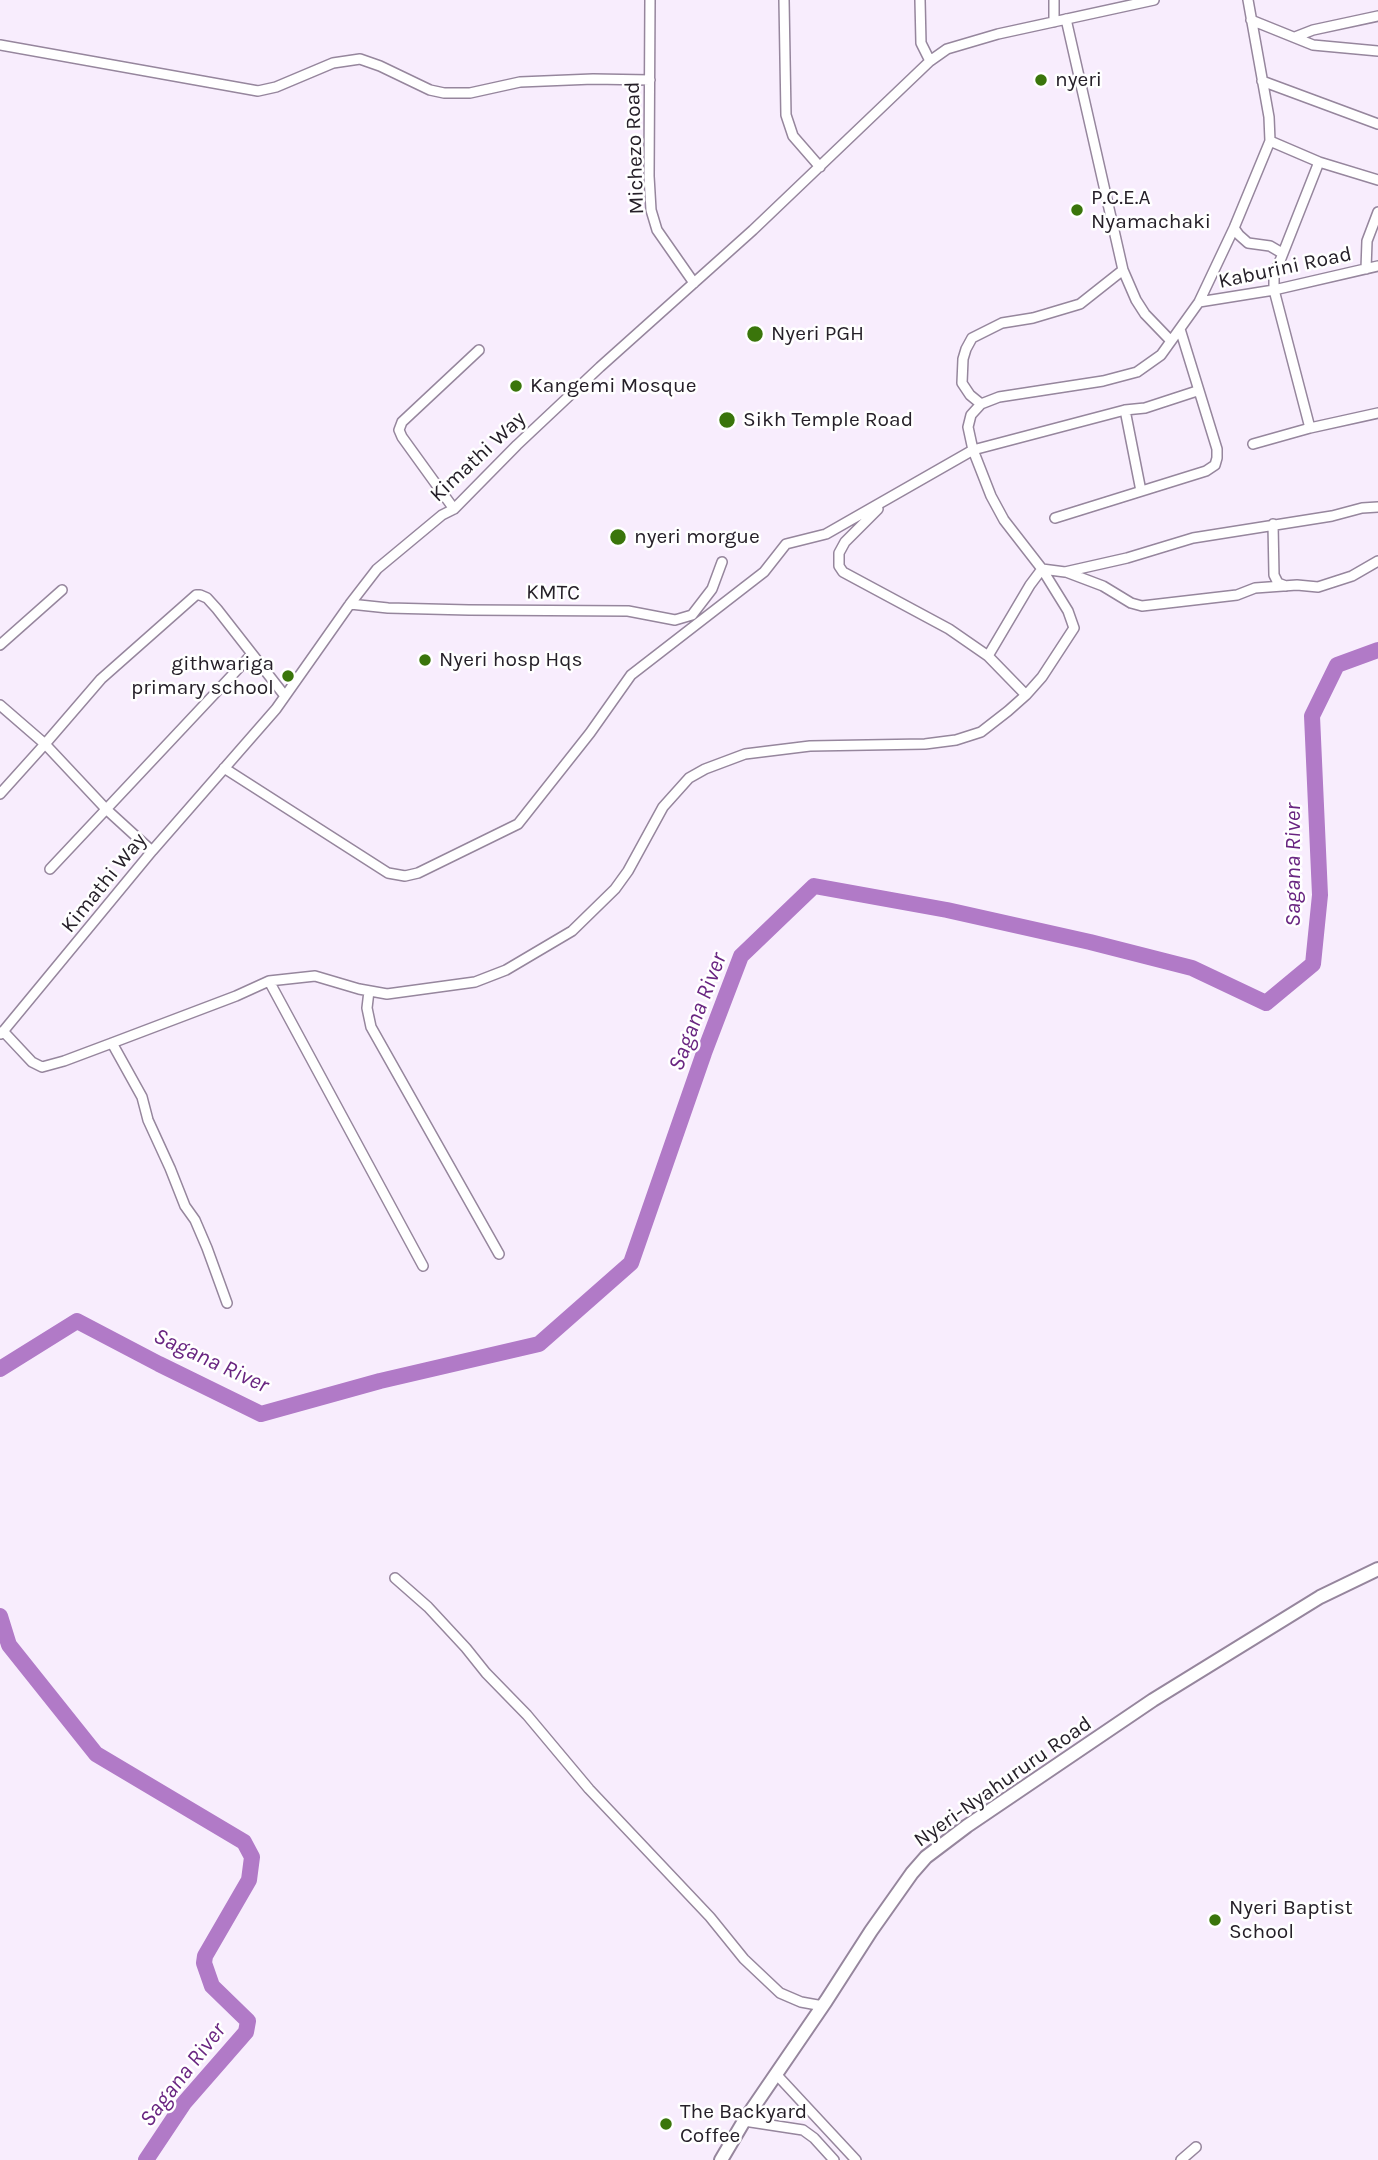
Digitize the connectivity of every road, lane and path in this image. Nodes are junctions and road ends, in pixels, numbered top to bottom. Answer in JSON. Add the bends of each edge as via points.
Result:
{"nodes":[{"id":1,"x":650,"y":0,"type":"edge"},
{"id":2,"x":784,"y":0,"type":"edge"},
{"id":3,"x":920,"y":0,"type":"edge"},
{"id":4,"x":1054,"y":0,"type":"edge"},
{"id":5,"x":1152,"y":0,"type":"edge"},
{"id":6,"x":1248,"y":0,"type":"edge"},
{"id":7,"x":1378,"y":16,"type":"edge"},
{"id":8,"x":1066,"y":19,"type":"junction"},
{"id":9,"x":1251,"y":20,"type":"junction"},
{"id":10,"x":1054,"y":22,"type":"junction"},
{"id":11,"x":1295,"y":37,"type":"junction"},
{"id":12,"x":0,"y":45,"type":"edge"},
{"id":13,"x":1378,"y":51,"type":"edge"},
{"id":14,"x":930,"y":61,"type":"junction"},
{"id":15,"x":650,"y":80,"type":"junction"},
{"id":16,"x":1262,"y":81,"type":"junction"},
{"id":17,"x":1378,"y":124,"type":"edge"},
{"id":18,"x":1270,"y":141,"type":"junction"},
{"id":19,"x":1319,"y":162,"type":"junction"},
{"id":20,"x":820,"y":167,"type":"junction"},
{"id":21,"x":1378,"y":180,"type":"edge"},
{"id":22,"x":1378,"y":212,"type":"edge"},
{"id":23,"x":1234,"y":228,"type":"junction"},
{"id":24,"x":1282,"y":253,"type":"junction"},
{"id":25,"x":1378,"y":266,"type":"edge"},
{"id":26,"x":1366,"y":269,"type":"junction"},
{"id":27,"x":1123,"y":270,"type":"junction"},
{"id":28,"x":694,"y":283,"type":"junction"},
{"id":29,"x":1274,"y":290,"type":"junction"},
{"id":30,"x":1199,"y":302,"type":"junction"},
{"id":31,"x":1180,"y":329,"type":"junction"},
{"id":32,"x":1171,"y":341,"type":"junction"},
{"id":33,"x":479,"y":350,"type":"dead end"},
{"id":34,"x":1198,"y":391,"type":"junction"},
{"id":35,"x":981,"y":404,"type":"junction"},
{"id":36,"x":1125,"y":410,"type":"junction"},
{"id":37,"x":1378,"y":413,"type":"edge"},
{"id":38,"x":1310,"y":428,"type":"junction"},
{"id":39,"x":1253,"y":444,"type":"dead end"},
{"id":40,"x":973,"y":450,"type":"junction"},
{"id":41,"x":1141,"y":491,"type":"junction"},
{"id":42,"x":887,"y":500,"type":"junction"},
{"id":43,"x":1378,"y":507,"type":"edge"},
{"id":44,"x":454,"y":509,"type":"junction"},
{"id":45,"x":1055,"y":518,"type":"dead end"},
{"id":46,"x":1273,"y":524,"type":"junction"},
{"id":47,"x":1378,"y":561,"type":"edge"},
{"id":48,"x":722,"y":562,"type":"dead end"},
{"id":49,"x":1042,"y":569,"type":"junction"},
{"id":50,"x":1065,"y":572,"type":"junction"},
{"id":51,"x":1286,"y":586,"type":"junction"},
{"id":52,"x":62,"y":590,"type":"dead end"},
{"id":53,"x":350,"y":604,"type":"junction"},
{"id":54,"x":0,"y":645,"type":"edge"},
{"id":55,"x":252,"y":654,"type":"junction"},
{"id":56,"x":988,"y":656,"type":"junction"},
{"id":57,"x":1027,"y":695,"type":"junction"},
{"id":58,"x":285,"y":696,"type":"junction"},
{"id":59,"x":0,"y":705,"type":"edge"},
{"id":60,"x":45,"y":744,"type":"junction"},
{"id":61,"x":224,"y":768,"type":"junction"},
{"id":62,"x":0,"y":794,"type":"edge"},
{"id":63,"x":106,"y":809,"type":"junction"},
{"id":64,"x":152,"y":851,"type":"junction"},
{"id":65,"x":50,"y":869,"type":"dead end"},
{"id":66,"x":269,"y":981,"type":"junction"},
{"id":67,"x":369,"y":991,"type":"junction"},
{"id":68,"x":2,"y":1033,"type":"edge"},
{"id":69,"x":112,"y":1043,"type":"junction"},
{"id":70,"x":499,"y":1254,"type":"dead end"},
{"id":71,"x":423,"y":1266,"type":"dead end"},
{"id":72,"x":227,"y":1303,"type":"dead end"},
{"id":73,"x":1378,"y":1569,"type":"edge"},
{"id":74,"x":396,"y":1578,"type":"dead end"},
{"id":75,"x":823,"y":2006,"type":"junction"},
{"id":76,"x":776,"y":2074,"type":"junction"},
{"id":77,"x":744,"y":2121,"type":"junction"},
{"id":78,"x":1196,"y":2147,"type":"dead end"},
{"id":79,"x":721,"y":2160,"type":"edge"},
{"id":80,"x":834,"y":2160,"type":"edge"},
{"id":81,"x":856,"y":2160,"type":"edge"},
{"id":82,"x":1181,"y":2160,"type":"edge"}],
"edges":[{"from":1,"to":15,"type":"street","name":"Michezo Road"},
{"from":2,"to":20,"type":"street","via":[[786,115],[793,136]]},
{"from":3,"to":14,"type":"street","via":[[921,43]]},
{"from":4,"to":10,"type":"street"},
{"from":5,"to":8,"type":"street","name":"Kimathi Way"},
{"from":6,"to":9,"type":"street"},
{"from":7,"to":11,"type":"street"},
{"from":8,"to":10,"type":"street","name":"Kimathi Way"},
{"from":8,"to":27,"type":"street"},
{"from":9,"to":11,"type":"street"},
{"from":9,"to":16,"type":"street"},
{"from":10,"to":14,"type":"street","name":"Kimathi Way","via":[[947,49]]},
{"from":11,"to":13,"type":"street","via":[[1312,45]]},
{"from":12,"to":15,"type":"street","via":[[258,91],[332,63],[360,59],[444,93],[470,93],[520,82]]},
{"from":14,"to":20,"type":"street","name":"Kimathi Way"},
{"from":15,"to":28,"type":"street","name":"Michezo Road","via":[[653,220]]},
{"from":16,"to":17,"type":"street"},
{"from":16,"to":18,"type":"street"},
{"from":18,"to":19,"type":"street"},
{"from":18,"to":23,"type":"street"},
{"from":19,"to":21,"type":"street"},
{"from":19,"to":24,"type":"street"},
{"from":20,"to":28,"type":"street","name":"Kimathi Way"},
{"from":22,"to":26,"type":"street","via":[[1367,241]]},
{"from":23,"to":24,"type":"street","via":[[1248,243]]},
{"from":23,"to":30,"type":"street"},
{"from":24,"to":29,"type":"street"},
{"from":25,"to":26,"type":"street","name":"Kaburini Road"},
{"from":26,"to":29,"type":"street","name":"Kaburini Road"},
{"from":27,"to":32,"type":"street","via":[[1136,300]]},
{"from":27,"to":35,"type":"street","via":[[1080,304],[1002,323],[972,338],[961,376],[965,390]]},
{"from":28,"to":44,"type":"street","name":"Kimathi Way"},
{"from":29,"to":30,"type":"street","name":"Kaburini Road"},
{"from":29,"to":38,"type":"street"},
{"from":30,"to":31,"type":"street"},
{"from":31,"to":32,"type":"street"},
{"from":31,"to":34,"type":"street"},
{"from":32,"to":35,"type":"street","via":[[1149,365],[1130,374]]},
{"from":33,"to":44,"type":"street","via":[[402,422],[399,430]]},
{"from":34,"to":36,"type":"street"},
{"from":34,"to":41,"type":"street","via":[[1217,449],[1214,465]]},
{"from":35,"to":40,"type":"street","via":[[968,427]]},
{"from":36,"to":40,"type":"street"},
{"from":36,"to":41,"type":"street"},
{"from":37,"to":38,"type":"street"},
{"from":38,"to":39,"type":"street"},
{"from":40,"to":42,"type":"street"},
{"from":40,"to":49,"type":"street","via":[[1004,520]]},
{"from":41,"to":45,"type":"street"},
{"from":42,"to":56,"type":"street","via":[[845,542],[839,566]]},
{"from":42,"to":61,"type":"street","via":[[826,534],[786,544],[764,572],[631,675],[517,824],[418,873],[388,873]]},
{"from":43,"to":46,"type":"street"},
{"from":44,"to":53,"type":"street","name":"Kimathi Way","via":[[377,569]]},
{"from":46,"to":50,"type":"street","via":[[1193,538]]},
{"from":46,"to":51,"type":"street","via":[[1274,575]]},
{"from":47,"to":51,"type":"street","via":[[1318,587]]},
{"from":48,"to":53,"type":"street","name":"KMTC","via":[[712,589],[692,615],[676,620],[628,611]]},
{"from":49,"to":50,"type":"street"},
{"from":49,"to":56,"type":"street"},
{"from":49,"to":57,"type":"street","via":[[1074,628]]},
{"from":50,"to":51,"type":"street","via":[[1142,606]]},
{"from":52,"to":54,"type":"street"},
{"from":53,"to":58,"type":"street","name":"Kimathi Way"},
{"from":55,"to":58,"type":"street"},
{"from":55,"to":60,"type":"street","via":[[217,609],[196,595],[101,679]]},
{"from":55,"to":63,"type":"street"},
{"from":56,"to":57,"type":"street"},
{"from":57,"to":67,"type":"street","via":[[981,732],[956,740],[745,754],[705,769],[689,778],[663,807],[622,880],[572,931],[506,970],[475,982],[387,994]]},
{"from":58,"to":61,"type":"street","name":"Kimathi Way"},
{"from":59,"to":60,"type":"street"},
{"from":60,"to":62,"type":"street"},
{"from":60,"to":63,"type":"street"},
{"from":61,"to":64,"type":"street","name":"Kimathi Way"},
{"from":63,"to":64,"type":"street"},
{"from":63,"to":65,"type":"street"},
{"from":64,"to":68,"type":"street","name":"Kimathi Way"},
{"from":66,"to":67,"type":"street","via":[[315,976]]},
{"from":66,"to":69,"type":"street"},
{"from":66,"to":71,"type":"street"},
{"from":67,"to":70,"type":"street","via":[[371,1027]]},
{"from":68,"to":69,"type":"street","via":[[42,1066]]},
{"from":69,"to":72,"type":"street","via":[[142,1097]]},
{"from":73,"to":75,"type":"main road","name":"Nyeri-Nyahururu Road","via":[[1236,1647],[942,1843],[912,1872]]},
{"from":74,"to":75,"type":"street","via":[[466,1648],[744,1959],[780,1993]]},
{"from":75,"to":76,"type":"main road","name":"Nyeri-Nyahururu Road"},
{"from":76,"to":77,"type":"main road","name":"Nyeri-Nyahururu Road"},
{"from":76,"to":81,"type":"street"},
{"from":77,"to":79,"type":"main road","name":"Nyeri-Nyahururu Road"},
{"from":77,"to":80,"type":"street","via":[[803,2130]]},
{"from":78,"to":82,"type":"street"}]}
